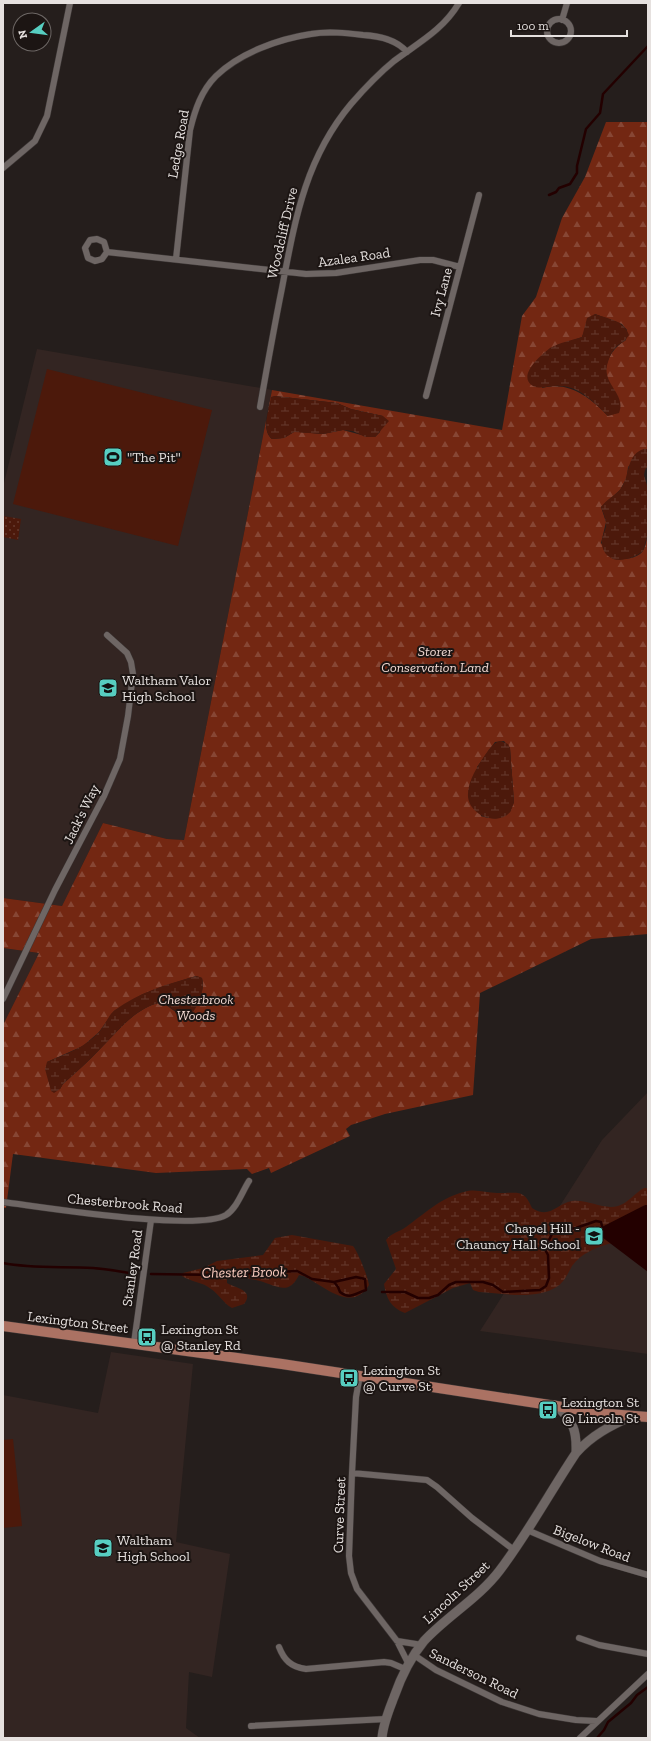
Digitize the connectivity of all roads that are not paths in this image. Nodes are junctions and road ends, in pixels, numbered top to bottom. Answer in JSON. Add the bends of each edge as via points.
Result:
{"nodes":[{"id":1,"x":70,"y":3,"type":"edge"},
{"id":2,"x":458,"y":3,"type":"edge"},
{"id":3,"x":566,"y":3,"type":"edge"},
{"id":4,"x":562,"y":20,"type":"dead end"},
{"id":5,"x":407,"y":52,"type":"junction"},
{"id":6,"x":3,"y":168,"type":"edge"},
{"id":7,"x":479,"y":195,"type":"dead end"},
{"id":8,"x":107,"y":252,"type":"dead end"},
{"id":9,"x":176,"y":259,"type":"junction"},
{"id":10,"x":460,"y":267,"type":"junction"},
{"id":11,"x":285,"y":272,"type":"junction"},
{"id":12,"x":426,"y":396,"type":"dead end"},
{"id":13,"x":260,"y":407,"type":"dead end"},
{"id":14,"x":107,"y":636,"type":"dead end"},
{"id":15,"x":3,"y":999,"type":"edge"},
{"id":16,"x":249,"y":1181,"type":"dead end"},
{"id":17,"x":3,"y":1202,"type":"edge"},
{"id":18,"x":151,"y":1220,"type":"junction"},
{"id":19,"x":3,"y":1326,"type":"edge"},
{"id":20,"x":134,"y":1343,"type":"junction"},
{"id":21,"x":360,"y":1376,"type":"junction"},
{"id":22,"x":555,"y":1405,"type":"junction"},
{"id":23,"x":632,"y":1416,"type":"junction"},
{"id":24,"x":648,"y":1417,"type":"edge"},
{"id":25,"x":576,"y":1453,"type":"junction"},
{"id":26,"x":352,"y":1474,"type":"junction"},
{"id":27,"x":527,"y":1530,"type":"junction"},
{"id":28,"x":514,"y":1550,"type":"junction"},
{"id":29,"x":648,"y":1575,"type":"edge"},
{"id":30,"x":579,"y":1638,"type":"dead end"},
{"id":31,"x":397,"y":1641,"type":"junction"},
{"id":32,"x":422,"y":1645,"type":"junction"},
{"id":33,"x":279,"y":1646,"type":"dead end"},
{"id":34,"x":648,"y":1654,"type":"edge"},
{"id":35,"x":414,"y":1655,"type":"junction"},
{"id":36,"x":407,"y":1666,"type":"junction"},
{"id":37,"x":648,"y":1674,"type":"edge"},
{"id":38,"x":386,"y":1719,"type":"junction"},
{"id":39,"x":596,"y":1721,"type":"junction"},
{"id":40,"x":251,"y":1726,"type":"dead end"},
{"id":41,"x":382,"y":1738,"type":"edge"},
{"id":42,"x":580,"y":1738,"type":"edge"}],
"edges":[{"from":1,"to":6,"type":"street","via":[[47,116],[42,129],[35,141]]},
{"from":2,"to":5,"type":"street","name":"Woodcliff Drive","via":[[442,26]]},
{"from":3,"to":4,"type":"street"},
{"from":5,"to":9,"type":"street","name":"Ledge Road","via":[[395,42],[376,36],[333,32],[311,34],[254,52],[217,76],[203,92],[195,109],[190,130]]},
{"from":5,"to":11,"type":"street","name":"Woodcliff Drive","via":[[380,73],[360,94],[341,117],[322,147],[299,202]]},
{"from":7,"to":10,"type":"street","name":"Ivy Lane"},
{"from":8,"to":9,"type":"street","name":"Azalea Road"},
{"from":9,"to":11,"type":"street","name":"Azalea Road"},
{"from":10,"to":11,"type":"street","name":"Azalea Road","via":[[433,260],[420,260],[336,273]]},
{"from":10,"to":12,"type":"street","name":"Ivy Lane"},
{"from":11,"to":13,"type":"street","name":"Woodcliff Drive"},
{"from":14,"to":15,"type":"street","name":"Jack's Way","via":[[127,653],[133,674],[120,759]]},
{"from":16,"to":18,"type":"street","name":"Chesterbrook Road","via":[[233,1210],[219,1218]]},
{"from":17,"to":18,"type":"street","name":"Chesterbrook Road"},
{"from":18,"to":20,"type":"street","name":"Stanley Road"},
{"from":19,"to":20,"type":"main road","name":"Lexington Street"},
{"from":20,"to":21,"type":"main road","name":"Lexington Street"},
{"from":21,"to":22,"type":"main road","name":"Lexington Street"},
{"from":21,"to":26,"type":"street","name":"Curve Street","via":[[356,1397]]},
{"from":22,"to":23,"type":"main road","name":"Lexington Street"},
{"from":22,"to":25,"type":"street","via":[[572,1422],[577,1442]]},
{"from":23,"to":24,"type":"main road","name":"Lexington Street"},
{"from":23,"to":25,"type":"street","name":"Lincoln Street","via":[[595,1435]]},
{"from":25,"to":27,"type":"street","name":"Lincoln Street"},
{"from":26,"to":28,"type":"street","via":[[427,1480]]},
{"from":26,"to":31,"type":"street","name":"Curve Street","via":[[349,1556],[351,1573],[364,1600]]},
{"from":27,"to":28,"type":"street","name":"Lincoln Street"},
{"from":27,"to":29,"type":"street","name":"Bigelow Road","via":[[600,1561]]},
{"from":28,"to":32,"type":"street","name":"Lincoln Street","via":[[488,1584]]},
{"from":30,"to":34,"type":"street","via":[[599,1645]]},
{"from":31,"to":32,"type":"street"},
{"from":31,"to":36,"type":"street","name":"Curve Street"},
{"from":32,"to":35,"type":"street","name":"Lincoln Street"},
{"from":33,"to":36,"type":"street","via":[[282,1655],[298,1668],[384,1662]]},
{"from":35,"to":36,"type":"street","name":"Lincoln Street"},
{"from":35,"to":39,"type":"street","name":"Sanderson Road","via":[[436,1670],[502,1702],[539,1714]]},
{"from":36,"to":38,"type":"street","name":"Lincoln Street"},
{"from":37,"to":39,"type":"street"},
{"from":38,"to":40,"type":"street"},
{"from":38,"to":41,"type":"street","name":"Lincoln Street"},
{"from":39,"to":42,"type":"street"}]}
